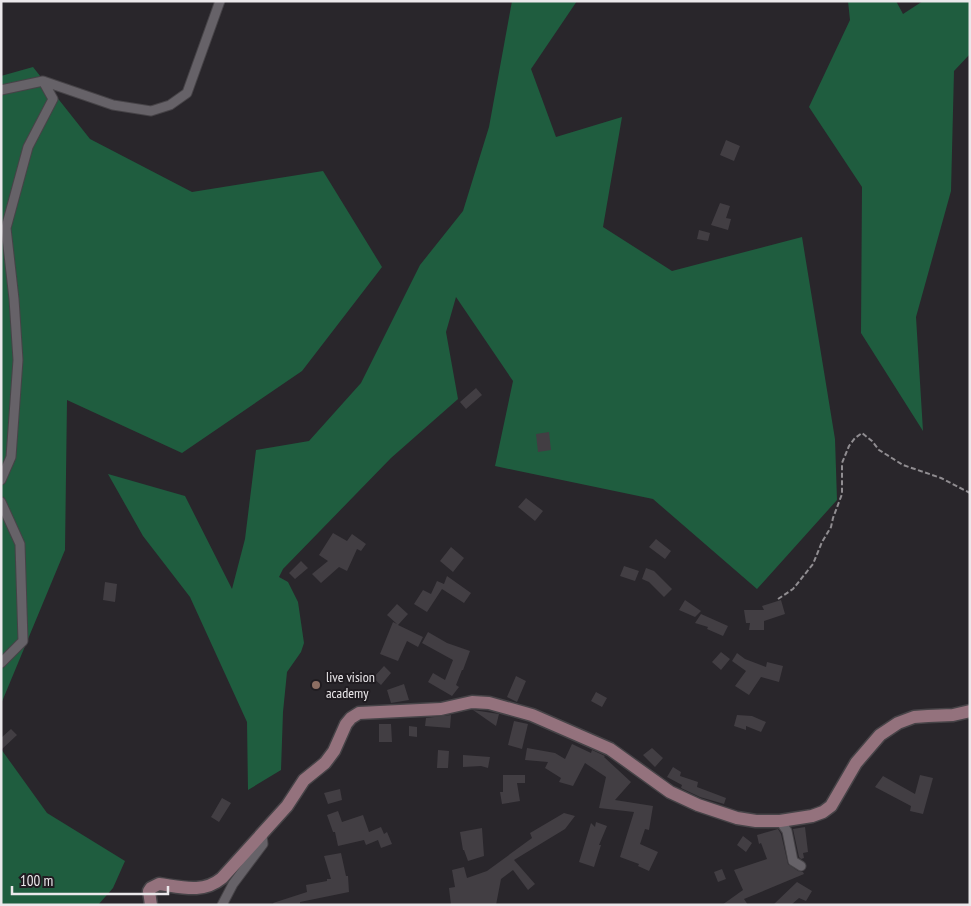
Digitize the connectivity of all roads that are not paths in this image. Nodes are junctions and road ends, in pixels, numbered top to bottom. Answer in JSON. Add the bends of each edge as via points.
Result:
{"nodes":[{"id":1,"x":220,"y":1,"type":"edge"},
{"id":2,"x":43,"y":81,"type":"junction"},
{"id":3,"x":1,"y":90,"type":"edge"},
{"id":4,"x":1,"y":480,"type":"edge"},
{"id":5,"x":1,"y":502,"type":"edge"},
{"id":6,"x":1,"y":663,"type":"edge"},
{"id":7,"x":970,"y":710,"type":"edge"},
{"id":8,"x":780,"y":821,"type":"junction"},
{"id":9,"x":262,"y":834,"type":"junction"},
{"id":10,"x":801,"y":866,"type":"dead end"},
{"id":11,"x":151,"y":905,"type":"edge"},
{"id":12,"x":222,"y":905,"type":"edge"}],
"edges":[{"from":1,"to":2,"type":"street","via":[[187,94],[170,105],[151,111],[123,106]]},
{"from":2,"to":3,"type":"street"},
{"from":2,"to":4,"type":"street","via":[[53,98],[28,147],[6,228],[18,360],[11,457]]},
{"from":5,"to":6,"type":"street","via":[[20,544],[23,640]]},
{"from":7,"to":8,"type":"street","via":[[953,716],[928,716],[898,723],[880,735],[856,763],[830,806],[812,816]]},
{"from":8,"to":9,"type":"street","via":[[737,818],[698,805],[670,792],[610,749],[532,715],[489,703],[472,702],[441,709],[379,711],[354,716],[346,724],[325,763],[304,780],[287,806]]},
{"from":8,"to":10,"type":"street","via":[[787,831],[793,861]]},
{"from":9,"to":11,"type":"street","via":[[214,885],[205,888],[155,885],[149,891]]},
{"from":9,"to":12,"type":"street","via":[[263,844],[233,884]]}]}
